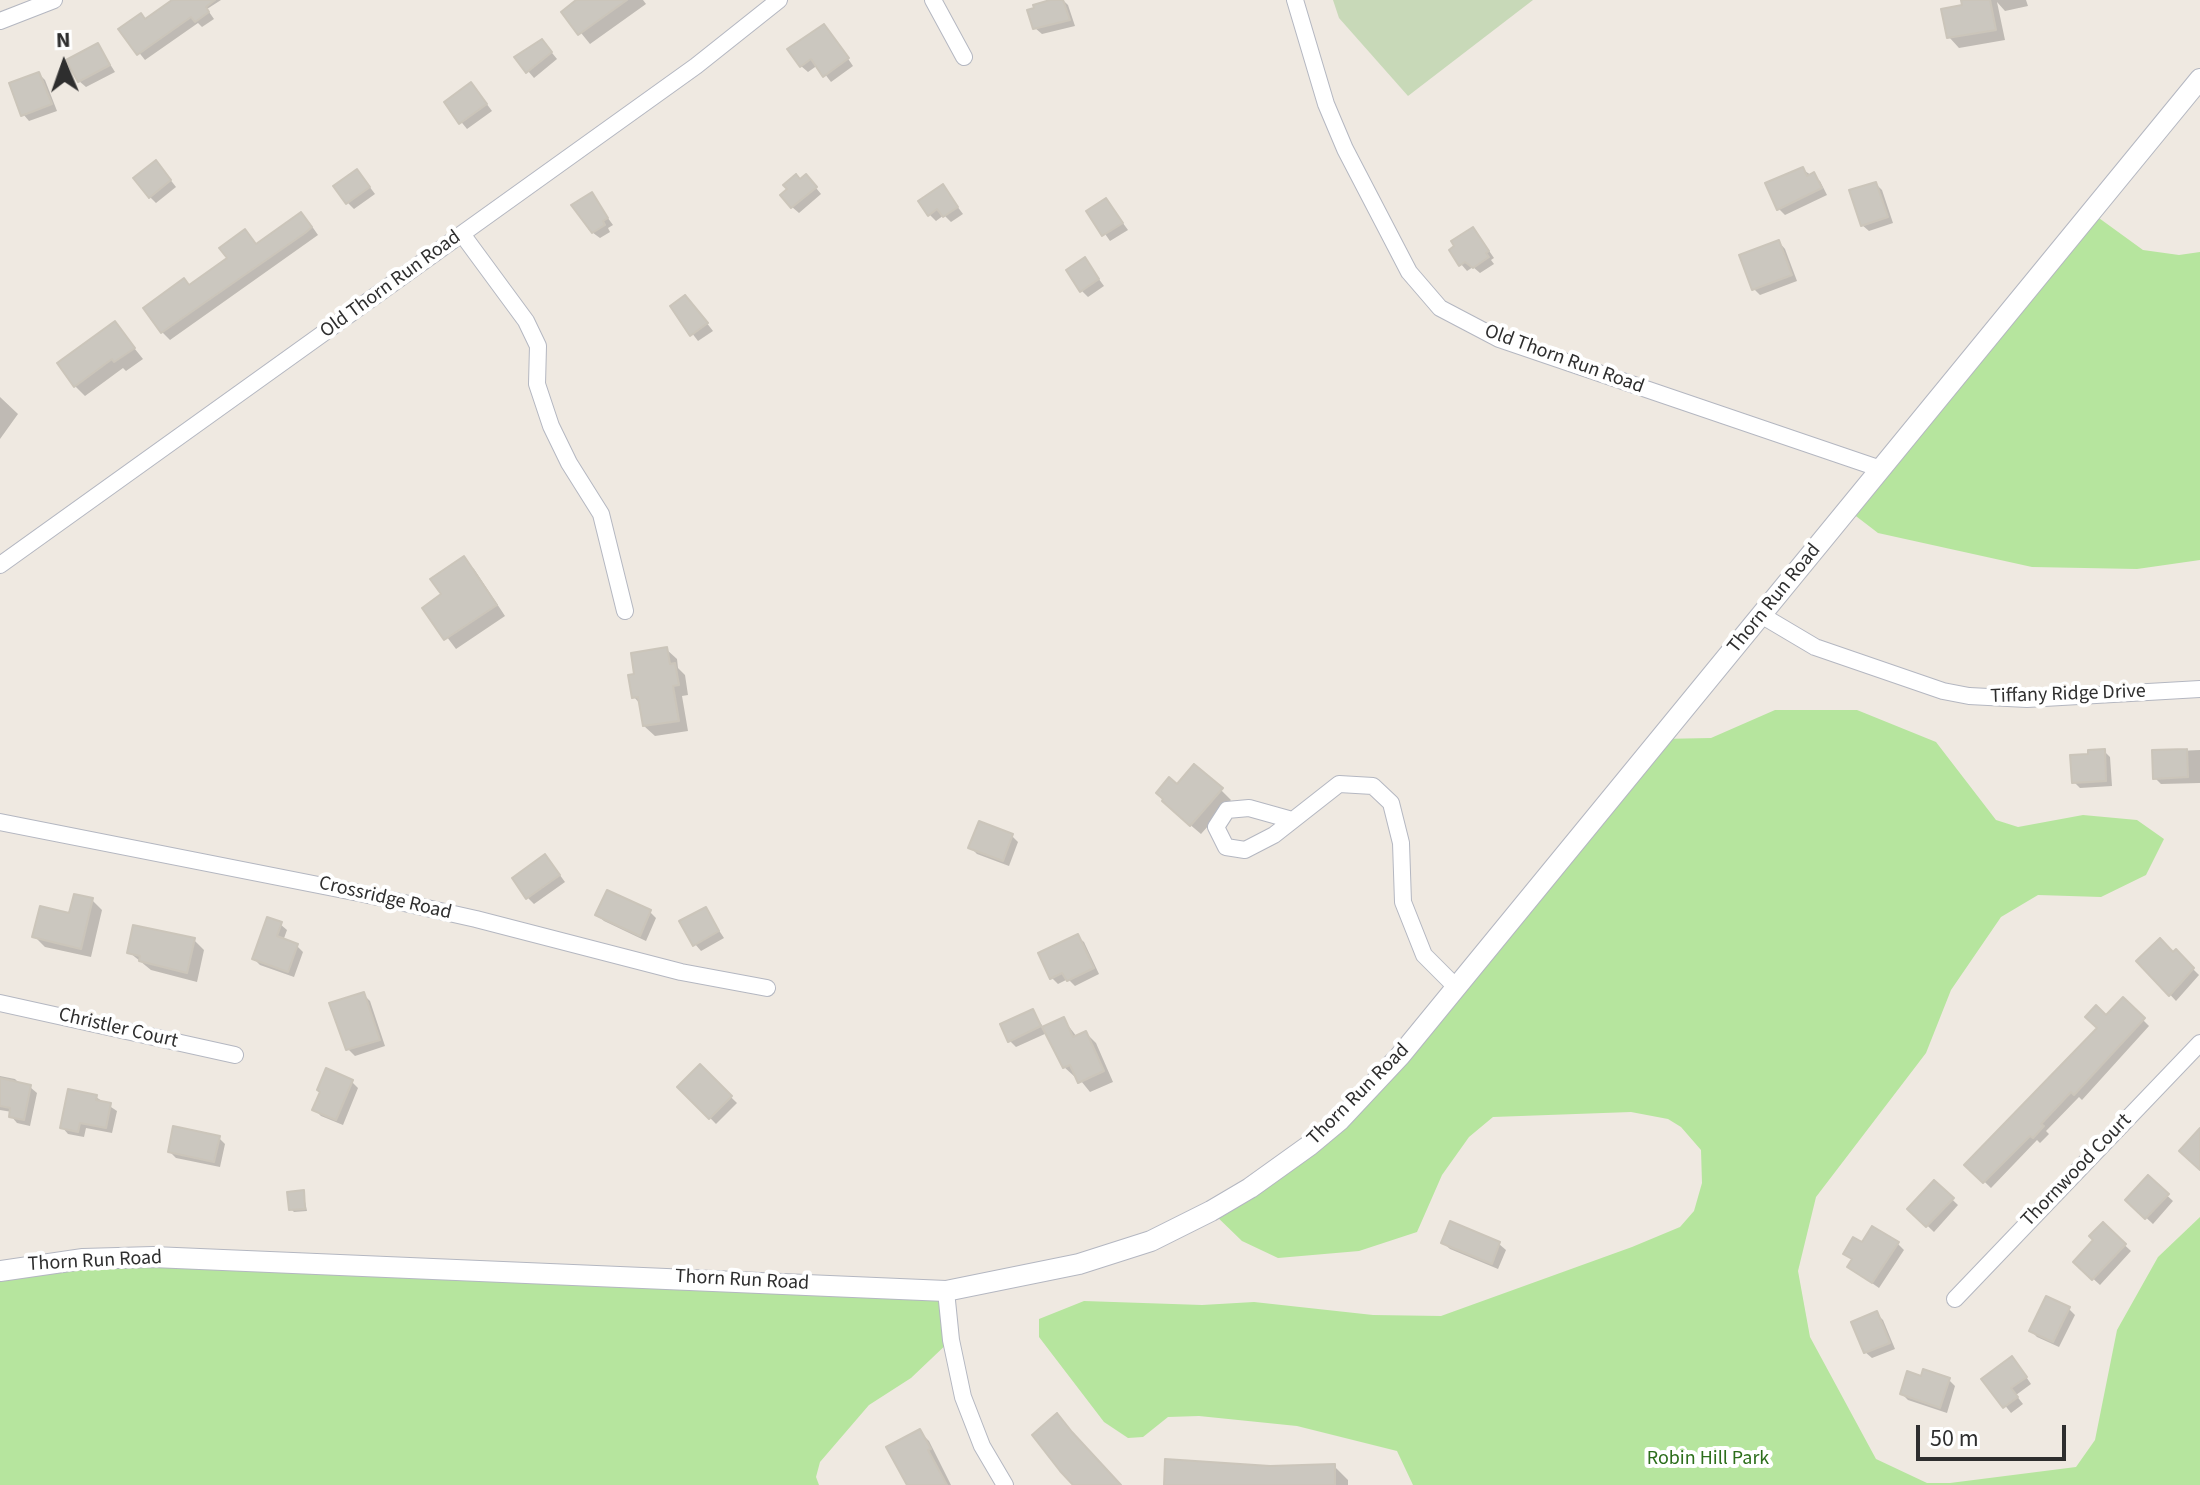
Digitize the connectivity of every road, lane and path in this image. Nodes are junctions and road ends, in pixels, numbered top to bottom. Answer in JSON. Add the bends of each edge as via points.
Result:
{"nodes":[{"id":1,"x":54,"y":0,"type":"edge"},
{"id":2,"x":779,"y":0,"type":"edge"},
{"id":3,"x":933,"y":0,"type":"edge"},
{"id":4,"x":1295,"y":0,"type":"edge"},
{"id":5,"x":0,"y":21,"type":"edge"},
{"id":6,"x":964,"y":57,"type":"dead end"},
{"id":7,"x":2200,"y":79,"type":"edge"},
{"id":8,"x":462,"y":234,"type":"junction"},
{"id":9,"x":1881,"y":469,"type":"junction"},
{"id":10,"x":0,"y":565,"type":"edge"},
{"id":11,"x":625,"y":611,"type":"dead end"},
{"id":12,"x":1761,"y":615,"type":"junction"},
{"id":13,"x":2200,"y":689,"type":"edge"},
{"id":14,"x":1292,"y":820,"type":"dead end"},
{"id":15,"x":0,"y":822,"type":"edge"},
{"id":16,"x":1456,"y":987,"type":"junction"},
{"id":17,"x":767,"y":988,"type":"dead end"},
{"id":18,"x":0,"y":1003,"type":"edge"},
{"id":19,"x":2200,"y":1043,"type":"edge"},
{"id":20,"x":235,"y":1055,"type":"dead end"},
{"id":21,"x":0,"y":1271,"type":"edge"},
{"id":22,"x":946,"y":1291,"type":"junction"},
{"id":23,"x":1955,"y":1299,"type":"dead end"},
{"id":24,"x":1005,"y":1485,"type":"edge"}],
"edges":[{"from":1,"to":5,"type":"street"},
{"from":2,"to":8,"type":"street","name":"Old Thorn Run Road"},
{"from":3,"to":6,"type":"street"},
{"from":4,"to":9,"type":"street","name":"Old Thorn Run Road","via":[[1326,104],[1351,161],[1409,272],[1440,308],[1499,339]]},
{"from":7,"to":9,"type":"street","name":"Thorn Run Road"},
{"from":8,"to":10,"type":"street","name":"Old Thorn Run Road"},
{"from":8,"to":11,"type":"street","via":[[526,321],[538,346],[537,384],[569,463],[601,514]]},
{"from":9,"to":12,"type":"street","name":"Thorn Run Road"},
{"from":12,"to":13,"type":"street","name":"Tiffany Ridge Drive","via":[[1815,647],[1969,696],[2027,699]]},
{"from":12,"to":16,"type":"street","name":"Thorn Run Road"},
{"from":14,"to":16,"type":"street","via":[[1339,784],[1373,786],[1391,803],[1401,843],[1403,902],[1424,955]]},
{"from":15,"to":17,"type":"street","name":"Crossridge Road","via":[[334,888]]},
{"from":16,"to":22,"type":"street","name":"Thorn Run Road","via":[[1340,1120],[1211,1211],[1151,1241],[1079,1264]]},
{"from":18,"to":20,"type":"street","name":"Christler Court"},
{"from":19,"to":23,"type":"street","name":"Thornwood Court"},
{"from":21,"to":22,"type":"street","name":"Thorn Run Road","via":[[83,1259],[153,1257]]},
{"from":22,"to":24,"type":"street","via":[[963,1397]]}]}
